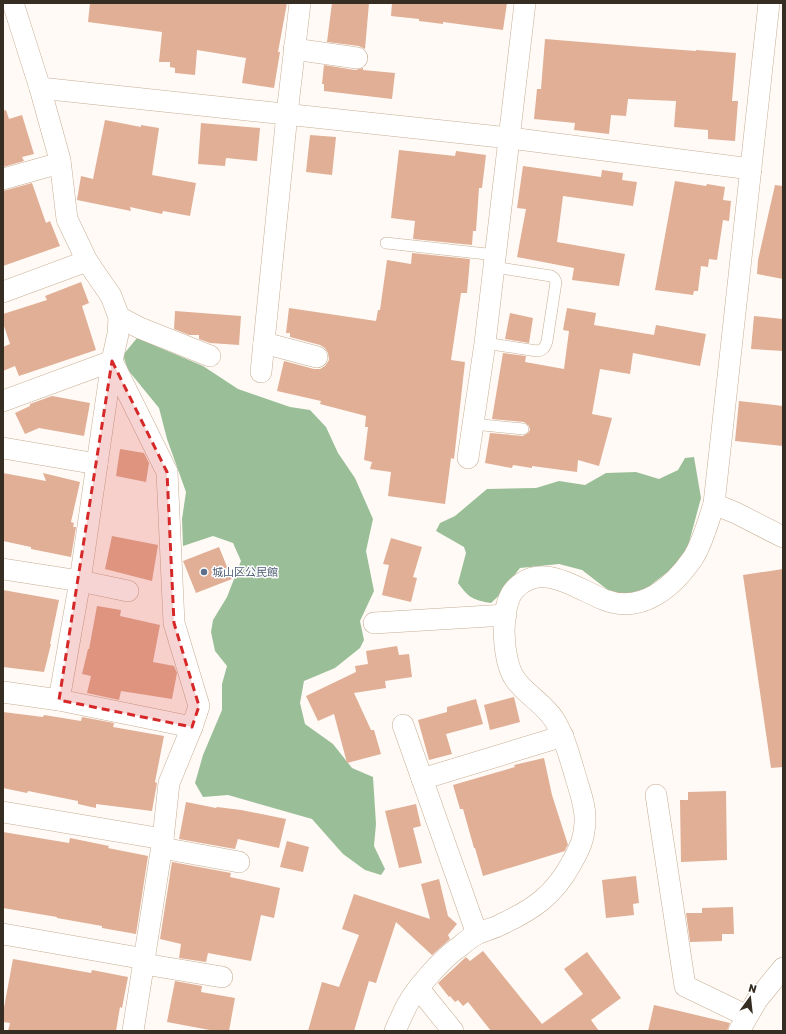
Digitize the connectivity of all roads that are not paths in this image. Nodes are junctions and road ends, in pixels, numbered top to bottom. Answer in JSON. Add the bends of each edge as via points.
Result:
{"nodes":[{"id":1,"x":13,"y":3,"type":"edge"},
{"id":2,"x":300,"y":3,"type":"edge"},
{"id":3,"x":525,"y":3,"type":"edge"},
{"id":4,"x":769,"y":3,"type":"edge"},
{"id":5,"x":294,"y":50,"type":"junction"},
{"id":6,"x":357,"y":58,"type":"dead end"},
{"id":7,"x":40,"y":88,"type":"junction"},
{"id":8,"x":287,"y":114,"type":"junction"},
{"id":9,"x":510,"y":138,"type":"junction"},
{"id":10,"x":60,"y":163,"type":"junction"},
{"id":11,"x":751,"y":169,"type":"junction"},
{"id":12,"x":3,"y":179,"type":"edge"},
{"id":13,"x":386,"y":243,"type":"dead end"},
{"id":14,"x":87,"y":261,"type":"junction"},
{"id":15,"x":495,"y":261,"type":"junction"},
{"id":16,"x":3,"y":292,"type":"edge"},
{"id":17,"x":119,"y":317,"type":"junction"},
{"id":18,"x":264,"y":343,"type":"junction"},
{"id":19,"x":485,"y":343,"type":"junction"},
{"id":20,"x":210,"y":356,"type":"dead end"},
{"id":21,"x":317,"y":357,"type":"dead end"},
{"id":22,"x":112,"y":362,"type":"junction"},
{"id":23,"x":261,"y":372,"type":"dead end"},
{"id":24,"x":3,"y":401,"type":"edge"},
{"id":25,"x":473,"y":424,"type":"junction"},
{"id":26,"x":523,"y":429,"type":"dead end"},
{"id":27,"x":3,"y":448,"type":"edge"},
{"id":28,"x":468,"y":458,"type":"dead end"},
{"id":29,"x":98,"y":464,"type":"junction"},
{"id":30,"x":714,"y":504,"type":"junction"},
{"id":31,"x":783,"y":537,"type":"edge"},
{"id":32,"x":3,"y":569,"type":"edge"},
{"id":33,"x":80,"y":581,"type":"junction"},
{"id":34,"x":128,"y":591,"type":"dead end"},
{"id":35,"x":506,"y":615,"type":"junction"},
{"id":36,"x":374,"y":624,"type":"dead end"},
{"id":37,"x":3,"y":692,"type":"edge"},
{"id":38,"x":59,"y":700,"type":"junction"},
{"id":39,"x":403,"y":725,"type":"dead end"},
{"id":40,"x":192,"y":727,"type":"junction"},
{"id":41,"x":563,"y":736,"type":"junction"},
{"id":42,"x":422,"y":779,"type":"junction"},
{"id":43,"x":656,"y":795,"type":"dead end"},
{"id":44,"x":3,"y":812,"type":"edge"},
{"id":45,"x":163,"y":844,"type":"junction"},
{"id":46,"x":239,"y":862,"type":"dead end"},
{"id":47,"x":3,"y":934,"type":"edge"},
{"id":48,"x":477,"y":934,"type":"junction"},
{"id":49,"x":145,"y":961,"type":"junction"},
{"id":50,"x":783,"y":968,"type":"edge"},
{"id":51,"x":222,"y":977,"type":"dead end"},
{"id":52,"x":419,"y":989,"type":"junction"},
{"id":53,"x":743,"y":1024,"type":"edge"},
{"id":54,"x":133,"y":1031,"type":"edge"},
{"id":55,"x":395,"y":1031,"type":"edge"},
{"id":56,"x":453,"y":1031,"type":"edge"}],
"edges":[{"from":1,"to":7,"type":"street"},
{"from":2,"to":5,"type":"street"},
{"from":3,"to":9,"type":"street"},
{"from":4,"to":11,"type":"street"},
{"from":5,"to":6,"type":"street"},
{"from":5,"to":8,"type":"street"},
{"from":7,"to":8,"type":"street"},
{"from":7,"to":10,"type":"street"},
{"from":8,"to":9,"type":"street"},
{"from":8,"to":18,"type":"street"},
{"from":9,"to":11,"type":"street"},
{"from":9,"to":15,"type":"street"},
{"from":10,"to":12,"type":"street"},
{"from":10,"to":14,"type":"street","via":[[67,219]]},
{"from":11,"to":30,"type":"street"},
{"from":13,"to":15,"type":"lane"},
{"from":14,"to":16,"type":"street"},
{"from":14,"to":17,"type":"street","via":[[111,296]]},
{"from":15,"to":19,"type":"street"},
{"from":15,"to":19,"type":"lane","via":[[551,276],[556,282],[547,341],[542,350]]},
{"from":17,"to":20,"type":"street"},
{"from":17,"to":22,"type":"street"},
{"from":18,"to":21,"type":"street"},
{"from":18,"to":23,"type":"street"},
{"from":19,"to":25,"type":"street"},
{"from":22,"to":24,"type":"street"},
{"from":22,"to":29,"type":"street"},
{"from":22,"to":40,"type":"street","via":[[167,472],[174,623],[199,706]]},
{"from":25,"to":26,"type":"lane"},
{"from":25,"to":28,"type":"street"},
{"from":27,"to":29,"type":"street"},
{"from":29,"to":33,"type":"street"},
{"from":30,"to":31,"type":"street"},
{"from":30,"to":35,"type":"street","via":[[694,557],[672,584],[649,600],[628,605],[606,601],[554,577],[539,577],[527,580],[514,589],[506,606]]},
{"from":32,"to":33,"type":"street"},
{"from":33,"to":34,"type":"street"},
{"from":33,"to":38,"type":"street"},
{"from":35,"to":36,"type":"street"},
{"from":35,"to":41,"type":"street","via":[[504,641],[510,670],[515,680],[553,718]]},
{"from":37,"to":38,"type":"street"},
{"from":38,"to":40,"type":"street"},
{"from":39,"to":42,"type":"street"},
{"from":40,"to":45,"type":"street","via":[[169,783]]},
{"from":41,"to":42,"type":"street"},
{"from":41,"to":48,"type":"street","via":[[584,804],[586,819],[583,841],[564,878],[548,896],[528,911]]},
{"from":42,"to":48,"type":"street"},
{"from":43,"to":53,"type":"street","via":[[685,986]]},
{"from":44,"to":45,"type":"street"},
{"from":45,"to":46,"type":"street"},
{"from":45,"to":49,"type":"street"},
{"from":47,"to":49,"type":"street"},
{"from":48,"to":52,"type":"street","via":[[456,948]]},
{"from":49,"to":51,"type":"street"},
{"from":49,"to":54,"type":"street"},
{"from":50,"to":53,"type":"street","via":[[757,1000]]},
{"from":52,"to":55,"type":"street","via":[[408,1004]]},
{"from":52,"to":56,"type":"street"}]}
